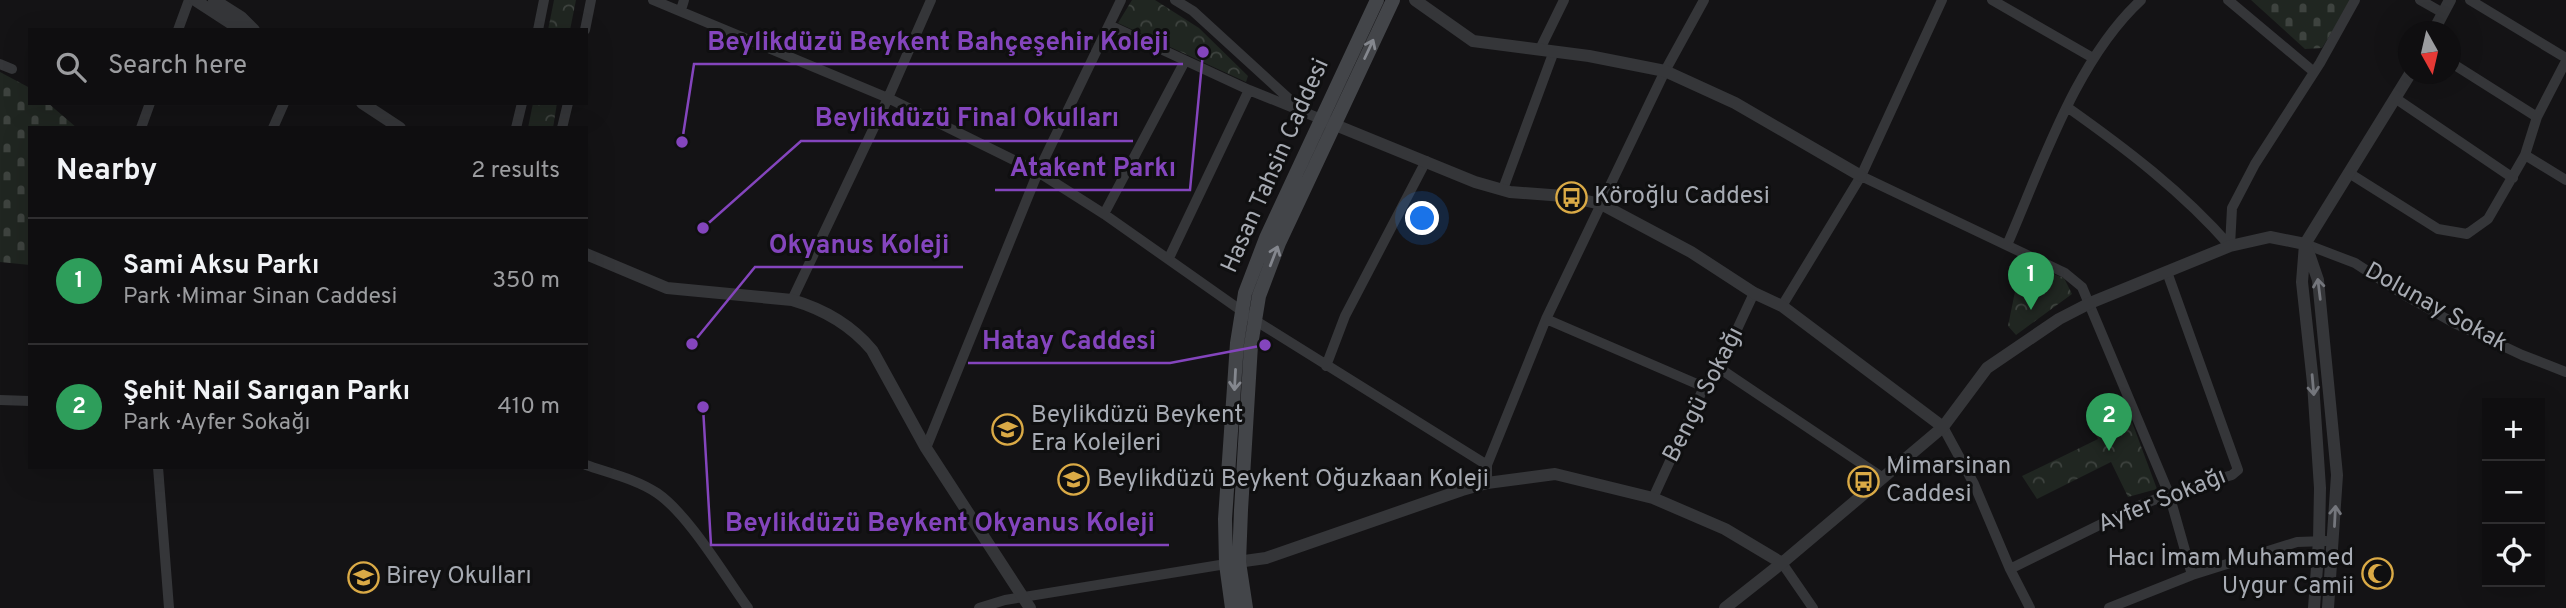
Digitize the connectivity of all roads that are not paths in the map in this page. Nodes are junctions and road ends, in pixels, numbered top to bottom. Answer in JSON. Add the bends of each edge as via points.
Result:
{"nodes":[{"id":1,"x":192,"y":0,"type":"edge"},
{"id":2,"x":214,"y":0,"type":"edge"},
{"id":3,"x":544,"y":0,"type":"edge"},
{"id":4,"x":591,"y":0,"type":"edge"},
{"id":5,"x":653,"y":0,"type":"edge"},
{"id":6,"x":931,"y":0,"type":"edge"},
{"id":7,"x":1121,"y":0,"type":"edge"},
{"id":8,"x":1175,"y":0,"type":"edge"},
{"id":9,"x":1377,"y":0,"type":"edge"},
{"id":10,"x":1393,"y":0,"type":"edge"},
{"id":11,"x":1415,"y":0,"type":"edge"},
{"id":12,"x":1564,"y":0,"type":"edge"},
{"id":13,"x":1704,"y":0,"type":"edge"},
{"id":14,"x":1942,"y":0,"type":"edge"},
{"id":15,"x":1992,"y":0,"type":"edge"},
{"id":16,"x":2141,"y":0,"type":"edge"},
{"id":17,"x":2228,"y":0,"type":"edge"},
{"id":18,"x":2355,"y":0,"type":"edge"},
{"id":19,"x":2420,"y":0,"type":"edge"},
{"id":20,"x":2450,"y":0,"type":"edge"},
{"id":21,"x":2470,"y":0,"type":"edge"},
{"id":22,"x":682,"y":5,"type":"edge"},
{"id":23,"x":2443,"y":13,"type":"junction"},
{"id":24,"x":2439,"y":21,"type":"edge"},
{"id":25,"x":1109,"y":25,"type":"junction"},
{"id":26,"x":179,"y":28,"type":"edge"},
{"id":27,"x":240,"y":28,"type":"edge"},
{"id":28,"x":252,"y":28,"type":"edge"},
{"id":29,"x":538,"y":28,"type":"edge"},
{"id":30,"x":584,"y":28,"type":"edge"},
{"id":31,"x":1547,"y":50,"type":"junction"},
{"id":32,"x":2093,"y":58,"type":"junction"},
{"id":33,"x":2566,"y":60,"type":"edge"},
{"id":34,"x":1185,"y":61,"type":"junction"},
{"id":35,"x":0,"y":64,"type":"edge"},
{"id":36,"x":2461,"y":68,"type":"edge"},
{"id":37,"x":12,"y":69,"type":"dead end"},
{"id":38,"x":1665,"y":71,"type":"junction"},
{"id":39,"x":2314,"y":72,"type":"junction"},
{"id":40,"x":2404,"y":84,"type":"edge"},
{"id":41,"x":1249,"y":90,"type":"junction"},
{"id":42,"x":888,"y":98,"type":"junction"},
{"id":43,"x":2395,"y":99,"type":"junction"},
{"id":44,"x":149,"y":105,"type":"edge"},
{"id":45,"x":283,"y":105,"type":"edge"},
{"id":46,"x":365,"y":105,"type":"edge"},
{"id":47,"x":522,"y":105,"type":"edge"},
{"id":48,"x":568,"y":105,"type":"edge"},
{"id":49,"x":2067,"y":107,"type":"junction"},
{"id":50,"x":1305,"y":113,"type":"junction"},
{"id":51,"x":2538,"y":117,"type":"junction"},
{"id":52,"x":1327,"y":122,"type":"junction"},
{"id":53,"x":142,"y":126,"type":"edge"},
{"id":54,"x":274,"y":126,"type":"edge"},
{"id":55,"x":397,"y":126,"type":"edge"},
{"id":56,"x":516,"y":126,"type":"edge"},
{"id":57,"x":562,"y":126,"type":"edge"},
{"id":58,"x":2525,"y":155,"type":"junction"},
{"id":59,"x":1426,"y":162,"type":"junction"},
{"id":60,"x":1038,"y":172,"type":"junction"},
{"id":61,"x":2349,"y":173,"type":"junction"},
{"id":62,"x":1861,"y":176,"type":"junction"},
{"id":63,"x":2513,"y":178,"type":"junction"},
{"id":64,"x":2566,"y":180,"type":"edge"},
{"id":65,"x":1503,"y":189,"type":"junction"},
{"id":66,"x":1601,"y":204,"type":"junction"},
{"id":67,"x":1104,"y":214,"type":"junction"},
{"id":68,"x":2305,"y":244,"type":"junction"},
{"id":69,"x":2007,"y":245,"type":"junction"},
{"id":70,"x":2230,"y":246,"type":"junction"},
{"id":71,"x":588,"y":255,"type":"edge"},
{"id":72,"x":1169,"y":258,"type":"junction"},
{"id":73,"x":2167,"y":272,"type":"junction"},
{"id":74,"x":1754,"y":293,"type":"junction"},
{"id":75,"x":792,"y":300,"type":"junction"},
{"id":76,"x":2090,"y":303,"type":"junction"},
{"id":77,"x":1782,"y":306,"type":"junction"},
{"id":78,"x":1243,"y":312,"type":"junction"},
{"id":79,"x":1546,"y":319,"type":"junction"},
{"id":80,"x":1256,"y":321,"type":"junction"},
{"id":81,"x":1326,"y":366,"type":"junction"},
{"id":82,"x":1719,"y":368,"type":"junction"},
{"id":83,"x":2566,"y":372,"type":"edge"},
{"id":84,"x":1704,"y":387,"type":"junction"},
{"id":85,"x":0,"y":400,"type":"edge"},
{"id":86,"x":28,"y":401,"type":"edge"},
{"id":87,"x":1943,"y":427,"type":"junction"},
{"id":88,"x":926,"y":448,"type":"junction"},
{"id":89,"x":1487,"y":465,"type":"junction"},
{"id":90,"x":588,"y":466,"type":"edge"},
{"id":91,"x":158,"y":469,"type":"edge"},
{"id":92,"x":1883,"y":478,"type":"junction"},
{"id":93,"x":1487,"y":483,"type":"junction"},
{"id":94,"x":2169,"y":494,"type":"junction"},
{"id":95,"x":1653,"y":498,"type":"junction"},
{"id":96,"x":2319,"y":540,"type":"junction"},
{"id":97,"x":2333,"y":542,"type":"junction"},
{"id":98,"x":1232,"y":563,"type":"junction"},
{"id":99,"x":1782,"y":564,"type":"junction"},
{"id":100,"x":2010,"y":569,"type":"junction"},
{"id":101,"x":2193,"y":575,"type":"junction"},
{"id":102,"x":1027,"y":603,"type":"edge"},
{"id":103,"x":169,"y":608,"type":"edge"},
{"id":104,"x":748,"y":608,"type":"edge"},
{"id":105,"x":979,"y":608,"type":"edge"},
{"id":106,"x":1232,"y":608,"type":"edge"},
{"id":107,"x":1246,"y":608,"type":"edge"},
{"id":108,"x":1725,"y":608,"type":"edge"},
{"id":109,"x":1813,"y":608,"type":"edge"},
{"id":110,"x":2030,"y":608,"type":"edge"},
{"id":111,"x":2109,"y":608,"type":"edge"},
{"id":112,"x":2314,"y":608,"type":"edge"},
{"id":113,"x":2328,"y":608,"type":"edge"}],
"edges":[{"from":1,"to":26,"type":"street"},
{"from":1,"to":27,"type":"street"},
{"from":2,"to":28,"type":"street"},
{"from":3,"to":29,"type":"street"},
{"from":4,"to":30,"type":"street"},
{"from":5,"to":22,"type":"street"},
{"from":6,"to":42,"type":"street"},
{"from":7,"to":25,"type":"street"},
{"from":8,"to":50,"type":"street","via":[[1193,10]]},
{"from":9,"to":52,"type":"main road","name":"Hasan Tahsin Caddesi"},
{"from":52,"to":10,"type":"main road","name":"Hasan Tahsin Caddesi","one_way":true},
{"from":11,"to":31,"type":"street","via":[[1473,41]]},
{"from":12,"to":31,"type":"street"},
{"from":13,"to":38,"type":"street"},
{"from":14,"to":62,"type":"street"},
{"from":15,"to":32,"type":"street"},
{"from":16,"to":32,"type":"street","via":[[2123,16]]},
{"from":17,"to":39,"type":"street"},
{"from":18,"to":39,"type":"street"},
{"from":19,"to":23,"type":"street"},
{"from":20,"to":23,"type":"street"},
{"from":21,"to":33,"type":"street"},
{"from":22,"to":42,"type":"street"},
{"from":23,"to":24,"type":"street"},
{"from":25,"to":34,"type":"street"},
{"from":25,"to":60,"type":"street"},
{"from":31,"to":38,"type":"street"},
{"from":31,"to":65,"type":"street"},
{"from":32,"to":49,"type":"street"},
{"from":33,"to":51,"type":"street"},
{"from":34,"to":41,"type":"street"},
{"from":34,"to":67,"type":"street"},
{"from":35,"to":37,"type":"street"},
{"from":36,"to":51,"type":"street"},
{"from":38,"to":62,"type":"street","via":[[1735,103]]},
{"from":38,"to":66,"type":"street"},
{"from":39,"to":70,"type":"street","via":[[2232,208]]},
{"from":40,"to":43,"type":"street"},
{"from":41,"to":50,"type":"street"},
{"from":41,"to":72,"type":"street"},
{"from":42,"to":60,"type":"street"},
{"from":42,"to":75,"type":"street"},
{"from":43,"to":61,"type":"street"},
{"from":43,"to":63,"type":"street"},
{"from":44,"to":53,"type":"street"},
{"from":45,"to":54,"type":"street"},
{"from":46,"to":55,"type":"street"},
{"from":47,"to":56,"type":"street"},
{"from":48,"to":57,"type":"street"},
{"from":49,"to":69,"type":"street"},
{"from":49,"to":70,"type":"street","via":[[2201,213]]},
{"from":50,"to":52,"type":"street"},
{"from":51,"to":58,"type":"street"},
{"from":52,"to":59,"type":"street"},
{"from":52,"to":78,"type":"main road","name":"Hasan Tahsin Caddesi","via":[[1266,238],[1245,293]]},
{"from":80,"to":52,"type":"main road","name":"Hasan Tahsin Caddesi","one_way":true,"via":[[1259,296]]},
{"from":58,"to":63,"type":"street"},
{"from":58,"to":64,"type":"street"},
{"from":59,"to":65,"type":"street"},
{"from":59,"to":81,"type":"street","via":[[1345,316]]},
{"from":60,"to":67,"type":"street"},
{"from":60,"to":88,"type":"street"},
{"from":61,"to":63,"type":"street","via":[[2438,229],[2467,234],[2488,219]]},
{"from":61,"to":68,"type":"street"},
{"from":62,"to":69,"type":"street"},
{"from":62,"to":77,"type":"street"},
{"from":65,"to":66,"type":"street"},
{"from":66,"to":74,"type":"street","via":[[1691,252]]},
{"from":66,"to":79,"type":"street"},
{"from":67,"to":72,"type":"street"},
{"from":68,"to":70,"type":"street","via":[[2270,237]]},
{"from":68,"to":83,"type":"street","name":"Dolunay Sokak","via":[[2355,263],[2454,323]]},
{"from":68,"to":96,"type":"street","one_way":true,"via":[[2302,282],[2318,446]]},
{"from":97,"to":68,"type":"street","one_way":true,"via":[[2337,475],[2318,280]]},
{"from":69,"to":76,"type":"street","via":[[2065,273],[2082,287]]},
{"from":70,"to":73,"type":"street"},
{"from":71,"to":75,"type":"street","via":[[667,288]]},
{"from":72,"to":78,"type":"street"},
{"from":73,"to":76,"type":"street"},
{"from":73,"to":94,"type":"street","name":"Ayfer Sokağı","via":[[2238,470]]},
{"from":74,"to":77,"type":"street"},
{"from":74,"to":82,"type":"street","name":"Bengü Sokağı"},
{"from":75,"to":88,"type":"street","via":[[823,311],[862,338]]},
{"from":76,"to":87,"type":"street","via":[[1987,368]]},
{"from":76,"to":94,"type":"street"},
{"from":77,"to":87,"type":"street"},
{"from":78,"to":80,"type":"street"},
{"from":78,"to":98,"type":"main road","name":"Hasan Tahsin Caddesi","one_way":true,"via":[[1226,519]]},
{"from":79,"to":84,"type":"street"},
{"from":79,"to":89,"type":"street"},
{"from":80,"to":81,"type":"street"},
{"from":80,"to":98,"type":"main road","name":"Hasan Tahsin Caddesi"},
{"from":81,"to":89,"type":"street"},
{"from":82,"to":84,"type":"street","name":"Bengü Sokağı"},
{"from":82,"to":92,"type":"street"},
{"from":84,"to":95,"type":"street","name":"Bengü Sokağı"},
{"from":85,"to":86,"type":"street"},
{"from":87,"to":92,"type":"street"},
{"from":87,"to":100,"type":"street","via":[[1974,484]]},
{"from":88,"to":102,"type":"street"},
{"from":89,"to":93,"type":"street"},
{"from":90,"to":104,"type":"street","via":[[656,493],[679,514]]},
{"from":91,"to":103,"type":"street"},
{"from":92,"to":99,"type":"street"},
{"from":93,"to":95,"type":"street","via":[[1555,474]]},
{"from":93,"to":98,"type":"street","via":[[1266,558]]},
{"from":94,"to":100,"type":"street","name":"Ayfer Sokağı"},
{"from":94,"to":101,"type":"street"},
{"from":95,"to":99,"type":"street","via":[[1725,529]]},
{"from":96,"to":97,"type":"street"},
{"from":96,"to":101,"type":"street","via":[[2297,542]]},
{"from":96,"to":112,"type":"street"},
{"from":97,"to":113,"type":"street"},
{"from":98,"to":102,"type":"street"},
{"from":98,"to":106,"type":"main road","name":"Hasan Tahsin Caddesi"},
{"from":98,"to":107,"type":"main road"},
{"from":99,"to":108,"type":"street"},
{"from":99,"to":109,"type":"street"},
{"from":100,"to":110,"type":"street"},
{"from":101,"to":111,"type":"street"},
{"from":102,"to":105,"type":"street","via":[[1005,600]]}]}
